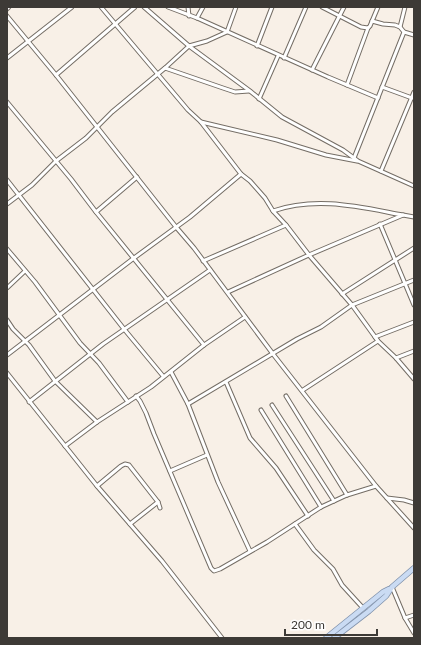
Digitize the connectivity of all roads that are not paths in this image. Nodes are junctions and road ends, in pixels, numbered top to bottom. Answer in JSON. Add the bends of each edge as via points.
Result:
{"nodes":[{"id":1,"x":72,"y":7,"type":"edge"},
{"id":2,"x":101,"y":7,"type":"edge"},
{"id":3,"x":135,"y":7,"type":"edge"},
{"id":4,"x":144,"y":7,"type":"edge"},
{"id":5,"x":168,"y":7,"type":"edge"},
{"id":6,"x":188,"y":7,"type":"edge"},
{"id":7,"x":202,"y":7,"type":"edge"},
{"id":8,"x":236,"y":7,"type":"edge"},
{"id":9,"x":272,"y":7,"type":"edge"},
{"id":10,"x":306,"y":7,"type":"edge"},
{"id":11,"x":322,"y":7,"type":"edge"},
{"id":12,"x":344,"y":7,"type":"edge"},
{"id":13,"x":378,"y":7,"type":"edge"},
{"id":14,"x":405,"y":7,"type":"edge"},
{"id":15,"x":340,"y":15,"type":"junction"},
{"id":16,"x":7,"y":16,"type":"edge"},
{"id":17,"x":188,"y":16,"type":"junction"},
{"id":18,"x":197,"y":18,"type":"junction"},
{"id":19,"x":372,"y":21,"type":"junction"},
{"id":20,"x":115,"y":24,"type":"junction"},
{"id":21,"x":400,"y":27,"type":"junction"},
{"id":22,"x":368,"y":28,"type":"junction"},
{"id":23,"x":227,"y":32,"type":"junction"},
{"id":24,"x":404,"y":32,"type":"junction"},
{"id":25,"x":414,"y":35,"type":"edge"},
{"id":26,"x":28,"y":42,"type":"junction"},
{"id":27,"x":189,"y":46,"type":"junction"},
{"id":28,"x":257,"y":46,"type":"junction"},
{"id":29,"x":278,"y":56,"type":"junction"},
{"id":30,"x":7,"y":58,"type":"edge"},
{"id":31,"x":284,"y":58,"type":"junction"},
{"id":32,"x":165,"y":68,"type":"junction"},
{"id":33,"x":312,"y":70,"type":"junction"},
{"id":34,"x":158,"y":73,"type":"junction"},
{"id":35,"x":56,"y":75,"type":"junction"},
{"id":36,"x":347,"y":85,"type":"junction"},
{"id":37,"x":382,"y":87,"type":"junction"},
{"id":38,"x":250,"y":91,"type":"junction"},
{"id":39,"x":414,"y":92,"type":"edge"},
{"id":40,"x":378,"y":98,"type":"junction"},
{"id":41,"x":412,"y":98,"type":"junction"},
{"id":42,"x":259,"y":99,"type":"junction"},
{"id":43,"x":7,"y":102,"type":"edge"},
{"id":44,"x":201,"y":122,"type":"junction"},
{"id":45,"x":97,"y":126,"type":"junction"},
{"id":46,"x":354,"y":158,"type":"junction"},
{"id":47,"x":56,"y":161,"type":"junction"},
{"id":48,"x":358,"y":161,"type":"junction"},
{"id":49,"x":381,"y":171,"type":"junction"},
{"id":50,"x":241,"y":174,"type":"junction"},
{"id":51,"x":136,"y":177,"type":"junction"},
{"id":52,"x":7,"y":180,"type":"edge"},
{"id":53,"x":414,"y":186,"type":"edge"},
{"id":54,"x":18,"y":194,"type":"junction"},
{"id":55,"x":7,"y":204,"type":"edge"},
{"id":56,"x":273,"y":211,"type":"junction"},
{"id":57,"x":96,"y":212,"type":"junction"},
{"id":58,"x":403,"y":215,"type":"junction"},
{"id":59,"x":414,"y":217,"type":"edge"},
{"id":60,"x":380,"y":224,"type":"junction"},
{"id":61,"x":286,"y":225,"type":"junction"},
{"id":62,"x":176,"y":227,"type":"junction"},
{"id":63,"x":414,"y":248,"type":"edge"},
{"id":64,"x":7,"y":249,"type":"edge"},
{"id":65,"x":309,"y":255,"type":"junction"},
{"id":66,"x":134,"y":258,"type":"junction"},
{"id":67,"x":203,"y":260,"type":"junction"},
{"id":68,"x":396,"y":260,"type":"junction"},
{"id":69,"x":210,"y":270,"type":"junction"},
{"id":70,"x":25,"y":271,"type":"junction"},
{"id":71,"x":414,"y":280,"type":"edge"},
{"id":72,"x":405,"y":284,"type":"junction"},
{"id":73,"x":7,"y":288,"type":"edge"},
{"id":74,"x":94,"y":289,"type":"junction"},
{"id":75,"x":228,"y":292,"type":"junction"},
{"id":76,"x":342,"y":294,"type":"junction"},
{"id":77,"x":166,"y":300,"type":"junction"},
{"id":78,"x":352,"y":305,"type":"junction"},
{"id":79,"x":414,"y":305,"type":"edge"},
{"id":80,"x":59,"y":315,"type":"junction"},
{"id":81,"x":245,"y":317,"type":"junction"},
{"id":82,"x":7,"y":320,"type":"edge"},
{"id":83,"x":414,"y":322,"type":"edge"},
{"id":84,"x":124,"y":329,"type":"junction"},
{"id":85,"x":375,"y":337,"type":"junction"},
{"id":86,"x":25,"y":341,"type":"junction"},
{"id":87,"x":378,"y":341,"type":"junction"},
{"id":88,"x":204,"y":345,"type":"junction"},
{"id":89,"x":414,"y":351,"type":"edge"},
{"id":90,"x":273,"y":354,"type":"junction"},
{"id":91,"x":7,"y":355,"type":"edge"},
{"id":92,"x":90,"y":355,"type":"junction"},
{"id":93,"x":396,"y":358,"type":"junction"},
{"id":94,"x":170,"y":372,"type":"junction"},
{"id":95,"x":7,"y":373,"type":"edge"},
{"id":96,"x":163,"y":376,"type":"junction"},
{"id":97,"x":414,"y":379,"type":"edge"},
{"id":98,"x":55,"y":381,"type":"junction"},
{"id":99,"x":226,"y":382,"type":"junction"},
{"id":100,"x":303,"y":390,"type":"junction"},
{"id":101,"x":136,"y":396,"type":"junction"},
{"id":102,"x":286,"y":396,"type":"dead end"},
{"id":103,"x":30,"y":402,"type":"junction"},
{"id":104,"x":128,"y":402,"type":"junction"},
{"id":105,"x":188,"y":404,"type":"junction"},
{"id":106,"x":272,"y":405,"type":"dead end"},
{"id":107,"x":260,"y":410,"type":"dead end"},
{"id":108,"x":97,"y":422,"type":"junction"},
{"id":109,"x":66,"y":446,"type":"junction"},
{"id":110,"x":207,"y":455,"type":"junction"},
{"id":111,"x":170,"y":471,"type":"junction"},
{"id":112,"x":97,"y":486,"type":"junction"},
{"id":113,"x":376,"y":486,"type":"junction"},
{"id":114,"x":347,"y":494,"type":"junction"},
{"id":115,"x":387,"y":498,"type":"junction"},
{"id":116,"x":334,"y":501,"type":"junction"},
{"id":117,"x":158,"y":502,"type":"junction"},
{"id":118,"x":414,"y":503,"type":"edge"},
{"id":119,"x":160,"y":508,"type":"dead end"},
{"id":120,"x":321,"y":508,"type":"junction"},
{"id":121,"x":308,"y":516,"type":"junction"},
{"id":122,"x":130,"y":524,"type":"junction"},
{"id":123,"x":295,"y":524,"type":"junction"},
{"id":124,"x":414,"y":528,"type":"edge"},
{"id":125,"x":250,"y":551,"type":"junction"},
{"id":126,"x":414,"y":568,"type":"edge"},
{"id":127,"x":391,"y":588,"type":"junction"},
{"id":128,"x":363,"y":608,"type":"junction"},
{"id":129,"x":414,"y":615,"type":"edge"},
{"id":130,"x":405,"y":618,"type":"junction"},
{"id":131,"x":414,"y":633,"type":"edge"},
{"id":132,"x":222,"y":638,"type":"edge"},
{"id":133,"x":326,"y":638,"type":"edge"},
{"id":134,"x":334,"y":638,"type":"edge"}],
"edges":[{"from":1,"to":26,"type":"street"},
{"from":2,"to":20,"type":"street"},
{"from":3,"to":20,"type":"street"},
{"from":4,"to":27,"type":"street"},
{"from":5,"to":17,"type":"street"},
{"from":6,"to":17,"type":"street"},
{"from":7,"to":18,"type":"street"},
{"from":8,"to":23,"type":"street"},
{"from":9,"to":28,"type":"street"},
{"from":10,"to":31,"type":"street"},
{"from":11,"to":15,"type":"street"},
{"from":12,"to":15,"type":"street"},
{"from":13,"to":19,"type":"street"},
{"from":14,"to":21,"type":"street"},
{"from":15,"to":22,"type":"street","via":[[361,27]]},
{"from":15,"to":33,"type":"street"},
{"from":16,"to":26,"type":"street"},
{"from":17,"to":18,"type":"street"},
{"from":18,"to":23,"type":"street"},
{"from":19,"to":21,"type":"street"},
{"from":19,"to":22,"type":"street"},
{"from":20,"to":34,"type":"street"},
{"from":20,"to":35,"type":"street"},
{"from":21,"to":24,"type":"street"},
{"from":22,"to":36,"type":"street"},
{"from":23,"to":27,"type":"street"},
{"from":23,"to":28,"type":"street"},
{"from":24,"to":25,"type":"street"},
{"from":24,"to":37,"type":"street"},
{"from":26,"to":30,"type":"street"},
{"from":26,"to":35,"type":"street"},
{"from":27,"to":32,"type":"street"},
{"from":27,"to":38,"type":"street"},
{"from":28,"to":29,"type":"street"},
{"from":29,"to":31,"type":"street"},
{"from":29,"to":42,"type":"street"},
{"from":31,"to":33,"type":"street"},
{"from":32,"to":34,"type":"street"},
{"from":32,"to":38,"type":"street","via":[[235,92]]},
{"from":33,"to":36,"type":"street"},
{"from":34,"to":44,"type":"street"},
{"from":34,"to":45,"type":"street"},
{"from":35,"to":45,"type":"street"},
{"from":36,"to":40,"type":"street"},
{"from":37,"to":40,"type":"street"},
{"from":37,"to":41,"type":"street"},
{"from":38,"to":42,"type":"street"},
{"from":39,"to":41,"type":"street"},
{"from":40,"to":46,"type":"street"},
{"from":41,"to":49,"type":"street"},
{"from":42,"to":46,"type":"street","via":[[290,122]]},
{"from":43,"to":47,"type":"street"},
{"from":44,"to":48,"type":"street"},
{"from":44,"to":50,"type":"street"},
{"from":45,"to":47,"type":"street"},
{"from":45,"to":51,"type":"street"},
{"from":46,"to":48,"type":"street"},
{"from":47,"to":54,"type":"street","via":[[32,185]]},
{"from":47,"to":57,"type":"street"},
{"from":48,"to":49,"type":"street"},
{"from":49,"to":53,"type":"street"},
{"from":50,"to":56,"type":"street","via":[[250,181]]},
{"from":50,"to":62,"type":"street"},
{"from":51,"to":57,"type":"street"},
{"from":51,"to":62,"type":"street"},
{"from":52,"to":54,"type":"street"},
{"from":54,"to":55,"type":"street"},
{"from":54,"to":74,"type":"street"},
{"from":56,"to":58,"type":"street","via":[[297,205],[335,203]]},
{"from":56,"to":61,"type":"street"},
{"from":57,"to":66,"type":"street"},
{"from":58,"to":59,"type":"street"},
{"from":58,"to":60,"type":"street"},
{"from":60,"to":65,"type":"street"},
{"from":60,"to":68,"type":"street"},
{"from":61,"to":65,"type":"street"},
{"from":61,"to":67,"type":"street"},
{"from":62,"to":66,"type":"street"},
{"from":62,"to":67,"type":"street"},
{"from":63,"to":68,"type":"street"},
{"from":64,"to":70,"type":"street"},
{"from":65,"to":75,"type":"street"},
{"from":65,"to":76,"type":"street"},
{"from":66,"to":74,"type":"street"},
{"from":66,"to":77,"type":"street"},
{"from":67,"to":69,"type":"street"},
{"from":68,"to":72,"type":"street"},
{"from":68,"to":76,"type":"street"},
{"from":69,"to":75,"type":"street"},
{"from":69,"to":77,"type":"street"},
{"from":70,"to":73,"type":"street"},
{"from":70,"to":80,"type":"street"},
{"from":71,"to":72,"type":"street"},
{"from":72,"to":78,"type":"street"},
{"from":72,"to":79,"type":"street"},
{"from":74,"to":80,"type":"street"},
{"from":74,"to":84,"type":"street"},
{"from":75,"to":81,"type":"street"},
{"from":76,"to":78,"type":"street"},
{"from":77,"to":84,"type":"street"},
{"from":77,"to":88,"type":"street"},
{"from":78,"to":85,"type":"street"},
{"from":78,"to":90,"type":"street","via":[[321,327]]},
{"from":80,"to":86,"type":"street"},
{"from":80,"to":92,"type":"street"},
{"from":81,"to":88,"type":"street"},
{"from":81,"to":90,"type":"street"},
{"from":82,"to":86,"type":"street"},
{"from":83,"to":85,"type":"street"},
{"from":84,"to":92,"type":"street"},
{"from":84,"to":96,"type":"street"},
{"from":85,"to":87,"type":"street"},
{"from":86,"to":91,"type":"street"},
{"from":86,"to":98,"type":"street"},
{"from":87,"to":93,"type":"street"},
{"from":87,"to":100,"type":"street"},
{"from":88,"to":94,"type":"street"},
{"from":89,"to":93,"type":"street"},
{"from":90,"to":99,"type":"street"},
{"from":90,"to":100,"type":"street"},
{"from":92,"to":98,"type":"street"},
{"from":92,"to":104,"type":"street"},
{"from":93,"to":97,"type":"street"},
{"from":94,"to":96,"type":"street"},
{"from":94,"to":105,"type":"street"},
{"from":95,"to":103,"type":"street"},
{"from":96,"to":101,"type":"street"},
{"from":98,"to":103,"type":"street"},
{"from":98,"to":108,"type":"street"},
{"from":99,"to":105,"type":"street"},
{"from":99,"to":121,"type":"street","via":[[250,438],[283,479]]},
{"from":100,"to":113,"type":"street"},
{"from":101,"to":104,"type":"street"},
{"from":101,"to":111,"type":"street","via":[[146,413]]},
{"from":102,"to":114,"type":"street"},
{"from":103,"to":109,"type":"street"},
{"from":104,"to":108,"type":"street"},
{"from":105,"to":110,"type":"street"},
{"from":106,"to":116,"type":"street"},
{"from":107,"to":120,"type":"street"},
{"from":108,"to":109,"type":"street"},
{"from":109,"to":112,"type":"street"},
{"from":110,"to":111,"type":"street"},
{"from":110,"to":125,"type":"street"},
{"from":111,"to":125,"type":"street","via":[[212,570],[217,570]]},
{"from":112,"to":117,"type":"street","via":[[125,464],[129,465]]},
{"from":112,"to":122,"type":"street"},
{"from":113,"to":114,"type":"street"},
{"from":113,"to":115,"type":"street"},
{"from":114,"to":116,"type":"street"},
{"from":115,"to":118,"type":"street"},
{"from":115,"to":124,"type":"street"},
{"from":116,"to":120,"type":"street"},
{"from":117,"to":119,"type":"street"},
{"from":117,"to":122,"type":"street"},
{"from":120,"to":121,"type":"street"},
{"from":121,"to":123,"type":"street"},
{"from":122,"to":132,"type":"street"},
{"from":123,"to":125,"type":"street"},
{"from":123,"to":128,"type":"street"},
{"from":126,"to":127,"type":"main road"},
{"from":127,"to":128,"type":"main road"},
{"from":127,"to":130,"type":"street"},
{"from":127,"to":134,"type":"main road","via":[[369,611]]},
{"from":128,"to":133,"type":"main road"},
{"from":129,"to":130,"type":"street"},
{"from":130,"to":131,"type":"street"}]}
